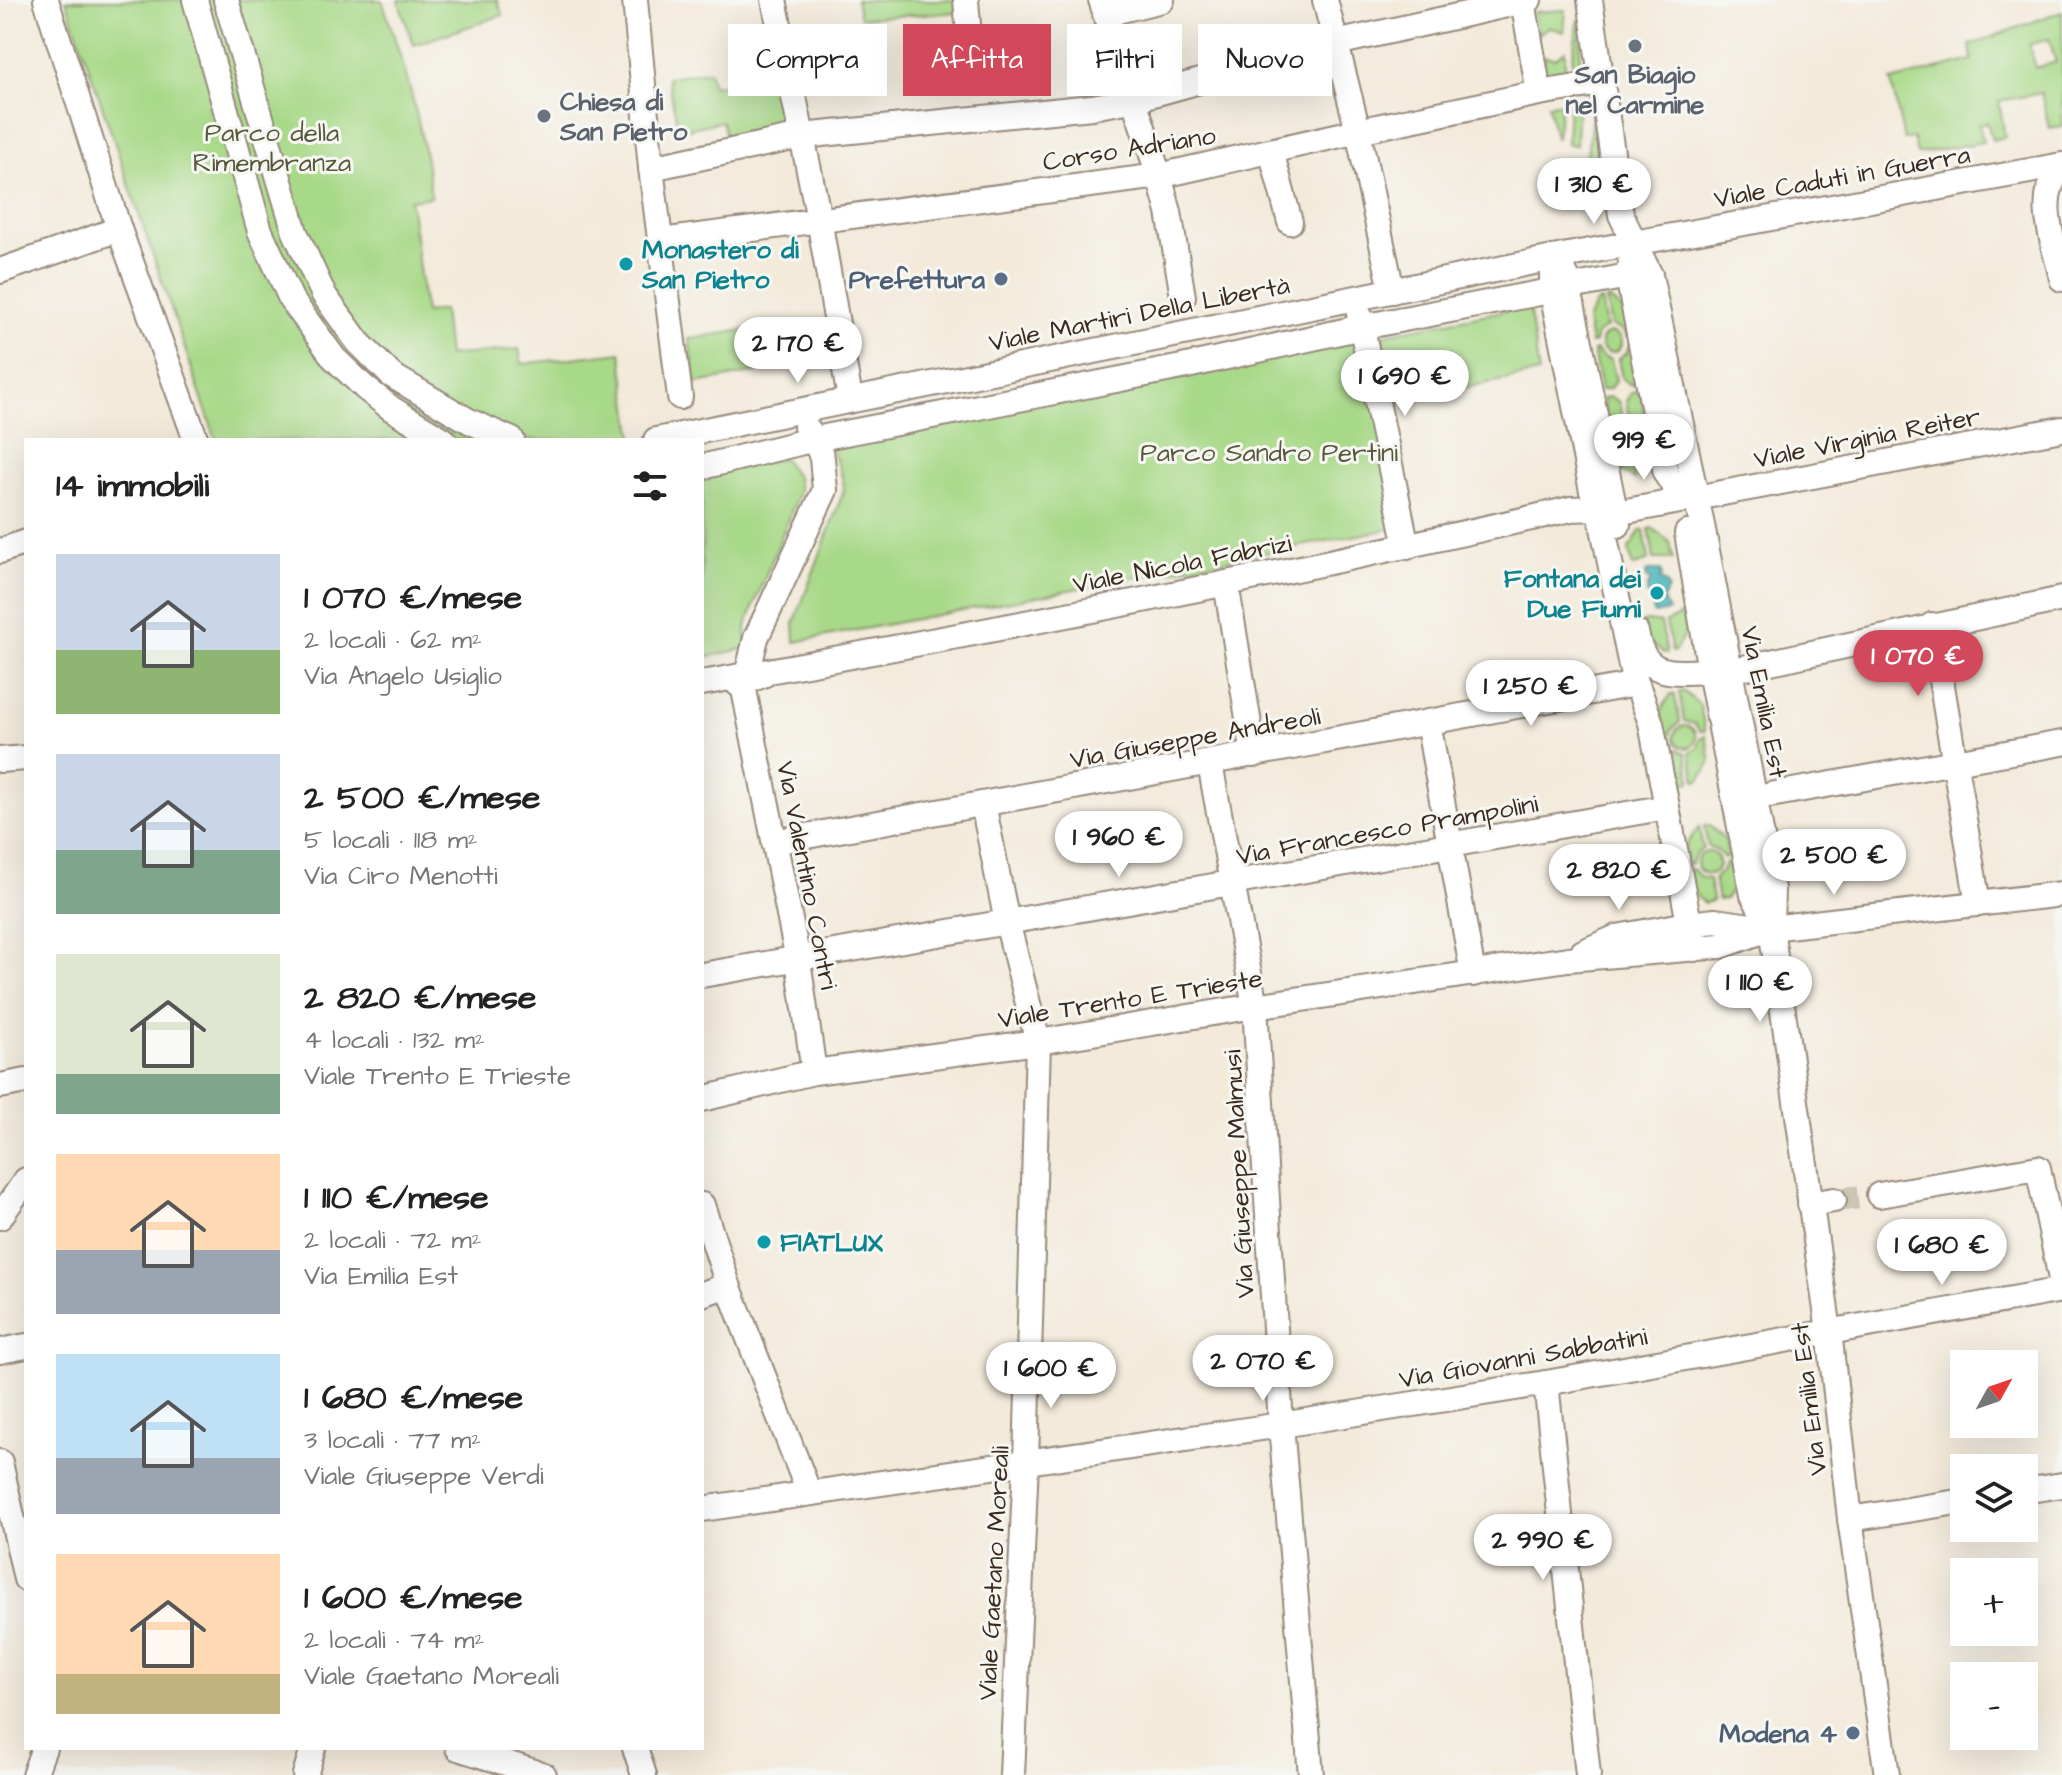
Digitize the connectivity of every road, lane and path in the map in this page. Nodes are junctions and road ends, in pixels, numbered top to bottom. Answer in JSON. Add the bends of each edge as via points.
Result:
{"nodes":[{"id":1,"x":46,"y":0,"type":"edge"},
{"id":2,"x":195,"y":0,"type":"edge"},
{"id":3,"x":226,"y":0,"type":"edge"},
{"id":4,"x":635,"y":0,"type":"edge"},
{"id":5,"x":774,"y":0,"type":"edge"},
{"id":6,"x":1162,"y":0,"type":"edge"},
{"id":7,"x":1325,"y":0,"type":"edge"},
{"id":8,"x":1590,"y":0,"type":"edge"},
{"id":9,"x":1526,"y":1,"type":"edge"},
{"id":10,"x":1103,"y":7,"type":"edge"},
{"id":11,"x":1336,"y":43,"type":"junction"},
{"id":12,"x":1602,"y":83,"type":"junction"},
{"id":13,"x":1539,"y":93,"type":"junction"},
{"id":14,"x":1132,"y":100,"type":"junction"},
{"id":15,"x":1358,"y":131,"type":"junction"},
{"id":16,"x":802,"y":136,"type":"junction"},
{"id":17,"x":1271,"y":151,"type":"junction"},
{"id":18,"x":2062,"y":167,"type":"edge"},
{"id":19,"x":651,"y":168,"type":"junction"},
{"id":20,"x":1159,"y":176,"type":"junction"},
{"id":21,"x":819,"y":219,"type":"junction"},
{"id":22,"x":1290,"y":222,"type":"dead end"},
{"id":23,"x":119,"y":229,"type":"junction"},
{"id":24,"x":661,"y":241,"type":"junction"},
{"id":25,"x":1633,"y":244,"type":"junction"},
{"id":26,"x":1558,"y":257,"type":"junction"},
{"id":27,"x":0,"y":271,"type":"edge"},
{"id":28,"x":1639,"y":275,"type":"junction"},
{"id":29,"x":2062,"y":279,"type":"edge"},
{"id":30,"x":1561,"y":290,"type":"junction"},
{"id":31,"x":1392,"y":291,"type":"junction"},
{"id":32,"x":1183,"y":297,"type":"dead end"},
{"id":33,"x":1356,"y":298,"type":"junction"},
{"id":34,"x":1362,"y":327,"type":"junction"},
{"id":35,"x":680,"y":397,"type":"dead end"},
{"id":36,"x":850,"y":399,"type":"junction"},
{"id":37,"x":770,"y":415,"type":"junction"},
{"id":38,"x":2062,"y":429,"type":"edge"},
{"id":39,"x":195,"y":438,"type":"edge"},
{"id":40,"x":441,"y":438,"type":"edge"},
{"id":41,"x":507,"y":438,"type":"edge"},
{"id":42,"x":665,"y":438,"type":"edge"},
{"id":43,"x":815,"y":439,"type":"junction"},
{"id":44,"x":704,"y":467,"type":"edge"},
{"id":45,"x":1666,"y":474,"type":"junction"},
{"id":46,"x":1689,"y":498,"type":"junction"},
{"id":47,"x":1604,"y":507,"type":"junction"},
{"id":48,"x":24,"y":543,"type":"edge"},
{"id":49,"x":1407,"y":547,"type":"junction"},
{"id":50,"x":0,"y":551,"type":"edge"},
{"id":51,"x":1226,"y":583,"type":"junction"},
{"id":52,"x":2062,"y":599,"type":"edge"},
{"id":53,"x":1932,"y":625,"type":"junction"},
{"id":54,"x":1743,"y":668,"type":"dead end"},
{"id":55,"x":1710,"y":671,"type":"junction"},
{"id":56,"x":755,"y":675,"type":"junction"},
{"id":57,"x":704,"y":683,"type":"edge"},
{"id":58,"x":1625,"y":686,"type":"junction"},
{"id":59,"x":704,"y":691,"type":"edge"},
{"id":60,"x":1428,"y":722,"type":"junction"},
{"id":61,"x":2062,"y":743,"type":"edge"},
{"id":62,"x":1254,"y":755,"type":"junction"},
{"id":63,"x":24,"y":758,"type":"edge"},
{"id":64,"x":0,"y":760,"type":"edge"},
{"id":65,"x":1952,"y":763,"type":"junction"},
{"id":66,"x":1210,"y":764,"type":"junction"},
{"id":67,"x":1770,"y":795,"type":"dead end"},
{"id":68,"x":983,"y":804,"type":"junction"},
{"id":69,"x":1656,"y":809,"type":"junction"},
{"id":70,"x":774,"y":842,"type":"junction"},
{"id":71,"x":1449,"y":846,"type":"junction"},
{"id":72,"x":1232,"y":884,"type":"junction"},
{"id":73,"x":2062,"y":894,"type":"edge"},
{"id":74,"x":1978,"y":904,"type":"junction"},
{"id":75,"x":1007,"y":922,"type":"junction"},
{"id":76,"x":1682,"y":925,"type":"junction"},
{"id":77,"x":1771,"y":928,"type":"junction"},
{"id":78,"x":1688,"y":950,"type":"junction"},
{"id":79,"x":1568,"y":959,"type":"junction"},
{"id":80,"x":798,"y":960,"type":"junction"},
{"id":81,"x":1473,"y":974,"type":"junction"},
{"id":82,"x":704,"y":975,"type":"edge"},
{"id":83,"x":1255,"y":1006,"type":"junction"},
{"id":84,"x":1038,"y":1042,"type":"junction"},
{"id":85,"x":814,"y":1072,"type":"junction"},
{"id":86,"x":24,"y":1081,"type":"edge"},
{"id":87,"x":0,"y":1086,"type":"edge"},
{"id":88,"x":704,"y":1099,"type":"edge"},
{"id":89,"x":24,"y":1183,"type":"edge"},
{"id":90,"x":1879,"y":1195,"type":"tunnel mouth"},
{"id":91,"x":704,"y":1211,"type":"edge"},
{"id":92,"x":0,"y":1217,"type":"edge"},
{"id":93,"x":728,"y":1285,"type":"junction"},
{"id":94,"x":2062,"y":1287,"type":"edge"},
{"id":95,"x":704,"y":1293,"type":"edge"},
{"id":96,"x":1829,"y":1331,"type":"junction"},
{"id":97,"x":24,"y":1346,"type":"edge"},
{"id":98,"x":0,"y":1351,"type":"edge"},
{"id":99,"x":1546,"y":1383,"type":"junction"},
{"id":100,"x":1281,"y":1425,"type":"junction"},
{"id":101,"x":0,"y":1462,"type":"edge"},
{"id":102,"x":1026,"y":1462,"type":"junction"},
{"id":103,"x":2062,"y":1485,"type":"edge"},
{"id":104,"x":2038,"y":1489,"type":"edge"},
{"id":105,"x":809,"y":1493,"type":"junction"},
{"id":106,"x":1950,"y":1503,"type":"edge"},
{"id":107,"x":704,"y":1509,"type":"edge"},
{"id":108,"x":1850,"y":1519,"type":"junction"},
{"id":109,"x":24,"y":1570,"type":"edge"},
{"id":110,"x":43,"y":1750,"type":"edge"},
{"id":111,"x":312,"y":1750,"type":"edge"},
{"id":112,"x":464,"y":1750,"type":"edge"},
{"id":113,"x":636,"y":1750,"type":"edge"},
{"id":114,"x":34,"y":1775,"type":"edge"},
{"id":115,"x":305,"y":1775,"type":"edge"},
{"id":116,"x":544,"y":1775,"type":"edge"},
{"id":117,"x":644,"y":1775,"type":"edge"},
{"id":118,"x":1012,"y":1775,"type":"edge"},
{"id":119,"x":1311,"y":1775,"type":"edge"},
{"id":120,"x":1588,"y":1775,"type":"edge"},
{"id":121,"x":1887,"y":1775,"type":"edge"}],
"edges":[{"from":1,"to":23,"type":"street"},
{"from":2,"to":40,"type":"street","via":[[260,231],[291,299],[334,358],[365,388]]},
{"from":3,"to":41,"type":"street","via":[[295,232],[324,295],[358,342],[391,375]]},
{"from":4,"to":19,"type":"street"},
{"from":5,"to":16,"type":"street"},
{"from":6,"to":10,"type":"street"},
{"from":7,"to":11,"type":"street"},
{"from":8,"to":12,"type":"street"},
{"from":9,"to":11,"type":"street"},
{"from":9,"to":13,"type":"street"},
{"from":10,"to":14,"type":"street"},
{"from":11,"to":14,"type":"street"},
{"from":11,"to":15,"type":"street"},
{"from":12,"to":13,"type":"street","name":"Corso Adriano"},
{"from":12,"to":25,"type":"street","via":[[1621,215]]},
{"from":13,"to":15,"type":"street","name":"Corso Adriano"},
{"from":14,"to":16,"type":"street"},
{"from":14,"to":20,"type":"street"},
{"from":15,"to":17,"type":"street","name":"Corso Adriano"},
{"from":15,"to":31,"type":"street"},
{"from":16,"to":19,"type":"street"},
{"from":16,"to":21,"type":"street"},
{"from":17,"to":20,"type":"street","name":"Corso Adriano"},
{"from":17,"to":22,"type":"street"},
{"from":18,"to":25,"type":"street","name":"Viale Caduti in Guerra"},
{"from":18,"to":29,"type":"street","via":[[2047,197]]},
{"from":19,"to":24,"type":"street"},
{"from":20,"to":21,"type":"street","name":"Corso Adriano"},
{"from":20,"to":32,"type":"street"},
{"from":21,"to":24,"type":"street","name":"Corso Adriano"},
{"from":21,"to":36,"type":"street"},
{"from":23,"to":27,"type":"street"},
{"from":23,"to":39,"type":"street"},
{"from":24,"to":35,"type":"street"},
{"from":25,"to":26,"type":"street","name":"Viale Martiri Della Libertà"},
{"from":25,"to":28,"type":"street"},
{"from":26,"to":30,"type":"street"},
{"from":26,"to":31,"type":"street","name":"Viale Martiri Della Libertà"},
{"from":28,"to":30,"type":"street"},
{"from":28,"to":45,"type":"street"},
{"from":28,"to":46,"type":"street"},
{"from":30,"to":34,"type":"street"},
{"from":30,"to":47,"type":"street","via":[[1592,491]]},
{"from":31,"to":33,"type":"street","name":"Viale Martiri Della Libertà"},
{"from":33,"to":34,"type":"street"},
{"from":33,"to":36,"type":"street","name":"Viale Martiri Della Libertà"},
{"from":34,"to":43,"type":"street"},
{"from":34,"to":49,"type":"street"},
{"from":36,"to":37,"type":"street","name":"Viale Martiri Della Libertà"},
{"from":37,"to":42,"type":"street","name":"Viale Martiri Della Libertà"},
{"from":37,"to":43,"type":"street","via":[[800,423]]},
{"from":38,"to":46,"type":"street","name":"Viale Virginia Reiter"},
{"from":43,"to":44,"type":"street"},
{"from":43,"to":56,"type":"street","name":"Via Valentino Contri","via":[[825,468],[825,490],[756,638]]},
{"from":45,"to":46,"type":"street"},
{"from":45,"to":47,"type":"street","via":[[1660,488]]},
{"from":46,"to":47,"type":"street","name":"Viale Virginia Reiter"},
{"from":46,"to":55,"type":"street"},
{"from":46,"to":77,"type":"street","name":"Via Emilia Est","via":[[1772,889]]},
{"from":47,"to":49,"type":"street","name":"Viale Nicola Fabrizi","via":[[1571,509]]},
{"from":47,"to":55,"type":"street","via":[[1639,651],[1669,673]]},
{"from":47,"to":58,"type":"street"},
{"from":47,"to":76,"type":"street","via":[[1632,671],[1651,723]]},
{"from":48,"to":50,"type":"street"},
{"from":49,"to":51,"type":"street","name":"Viale Nicola Fabrizi"},
{"from":51,"to":56,"type":"street","name":"Viale Nicola Fabrizi"},
{"from":51,"to":62,"type":"street"},
{"from":52,"to":53,"type":"street"},
{"from":53,"to":54,"type":"street"},
{"from":53,"to":65,"type":"street"},
{"from":55,"to":77,"type":"street","via":[[1753,895]]},
{"from":56,"to":57,"type":"street","name":"Viale Nicola Fabrizi"},
{"from":56,"to":59,"type":"street","name":"Viale Nicola Fabrizi"},
{"from":56,"to":70,"type":"street","name":"Via Valentino Contri"},
{"from":58,"to":60,"type":"street","name":"Via Giuseppe Andreoli"},
{"from":58,"to":69,"type":"street","via":[[1642,732]]},
{"from":60,"to":62,"type":"street","name":"Via Giuseppe Andreoli"},
{"from":60,"to":71,"type":"street"},
{"from":61,"to":65,"type":"street"},
{"from":62,"to":66,"type":"street","name":"Via Giuseppe Andreoli"},
{"from":63,"to":64,"type":"street"},
{"from":65,"to":67,"type":"street"},
{"from":65,"to":74,"type":"street"},
{"from":66,"to":68,"type":"street","name":"Via Giuseppe Andreoli"},
{"from":66,"to":72,"type":"street","name":"Via Giuseppe Malmusi"},
{"from":68,"to":70,"type":"street","name":"Via Giuseppe Andreoli"},
{"from":68,"to":75,"type":"street","name":"Viale Gaetano Moreali"},
{"from":69,"to":71,"type":"street","name":"Via Francesco Prampolini"},
{"from":69,"to":76,"type":"street"},
{"from":70,"to":80,"type":"street","name":"Via Valentino Contri"},
{"from":71,"to":72,"type":"street","name":"Via Francesco Prampolini"},
{"from":71,"to":81,"type":"street"},
{"from":72,"to":75,"type":"street","name":"Via Francesco Prampolini"},
{"from":72,"to":83,"type":"street","name":"Via Giuseppe Malmusi"},
{"from":73,"to":74,"type":"street"},
{"from":74,"to":77,"type":"street"},
{"from":75,"to":80,"type":"street","name":"Via Francesco Prampolini"},
{"from":75,"to":84,"type":"street","name":"Viale Gaetano Moreali"},
{"from":76,"to":77,"type":"street","name":"Viale Trento E Trieste","via":[[1715,921]]},
{"from":76,"to":78,"type":"street"},
{"from":76,"to":79,"type":"street","name":"Viale Trento E Trieste","via":[[1617,937]]},
{"from":77,"to":78,"type":"street","name":"Viale Trento E Trieste","via":[[1721,946]]},
{"from":77,"to":96,"type":"street","name":"Via Emilia Est","via":[[1822,1202]]},
{"from":78,"to":79,"type":"street","name":"Viale Trento E Trieste"},
{"from":79,"to":81,"type":"street","name":"Viale Trento E Trieste"},
{"from":80,"to":82,"type":"street","name":"Via Francesco Prampolini"},
{"from":80,"to":85,"type":"street","name":"Via Valentino Contri"},
{"from":81,"to":83,"type":"street","name":"Viale Trento E Trieste"},
{"from":83,"to":84,"type":"street","name":"Viale Trento E Trieste"},
{"from":83,"to":100,"type":"street","name":"Via Giuseppe Malmusi"},
{"from":84,"to":85,"type":"street","name":"Viale Trento E Trieste"},
{"from":84,"to":102,"type":"street","name":"Viale Gaetano Moreali"},
{"from":85,"to":88,"type":"street","name":"Viale Trento E Trieste"},
{"from":86,"to":87,"type":"street"},
{"from":89,"to":92,"type":"street"},
{"from":90,"to":94,"type":"street","via":[[2038,1168]]},
{"from":91,"to":93,"type":"street"},
{"from":93,"to":95,"type":"street"},
{"from":93,"to":105,"type":"street"},
{"from":94,"to":96,"type":"street","name":"Via Giovanni Sabbatini"},
{"from":96,"to":99,"type":"street","name":"Via Giovanni Sabbatini"},
{"from":96,"to":108,"type":"street","name":"Via Emilia Est"},
{"from":97,"to":98,"type":"street"},
{"from":99,"to":100,"type":"street","name":"Via Giovanni Sabbatini"},
{"from":99,"to":120,"type":"street"},
{"from":100,"to":102,"type":"street","name":"Via Giovanni Sabbatini"},
{"from":100,"to":119,"type":"street","name":"Via Giuseppe Malmusi"},
{"from":101,"to":109,"type":"street"},
{"from":102,"to":105,"type":"street","name":"Via Giovanni Sabbatini"},
{"from":102,"to":118,"type":"street","name":"Viale Gaetano Moreali"},
{"from":103,"to":104,"type":"street"},
{"from":105,"to":107,"type":"street","name":"Via Giovanni Sabbatini"},
{"from":106,"to":108,"type":"street"},
{"from":108,"to":121,"type":"street","name":"Via Emilia Est"},
{"from":110,"to":114,"type":"street"},
{"from":111,"to":115,"type":"street"},
{"from":112,"to":116,"type":"street"},
{"from":113,"to":117,"type":"street"}]}
